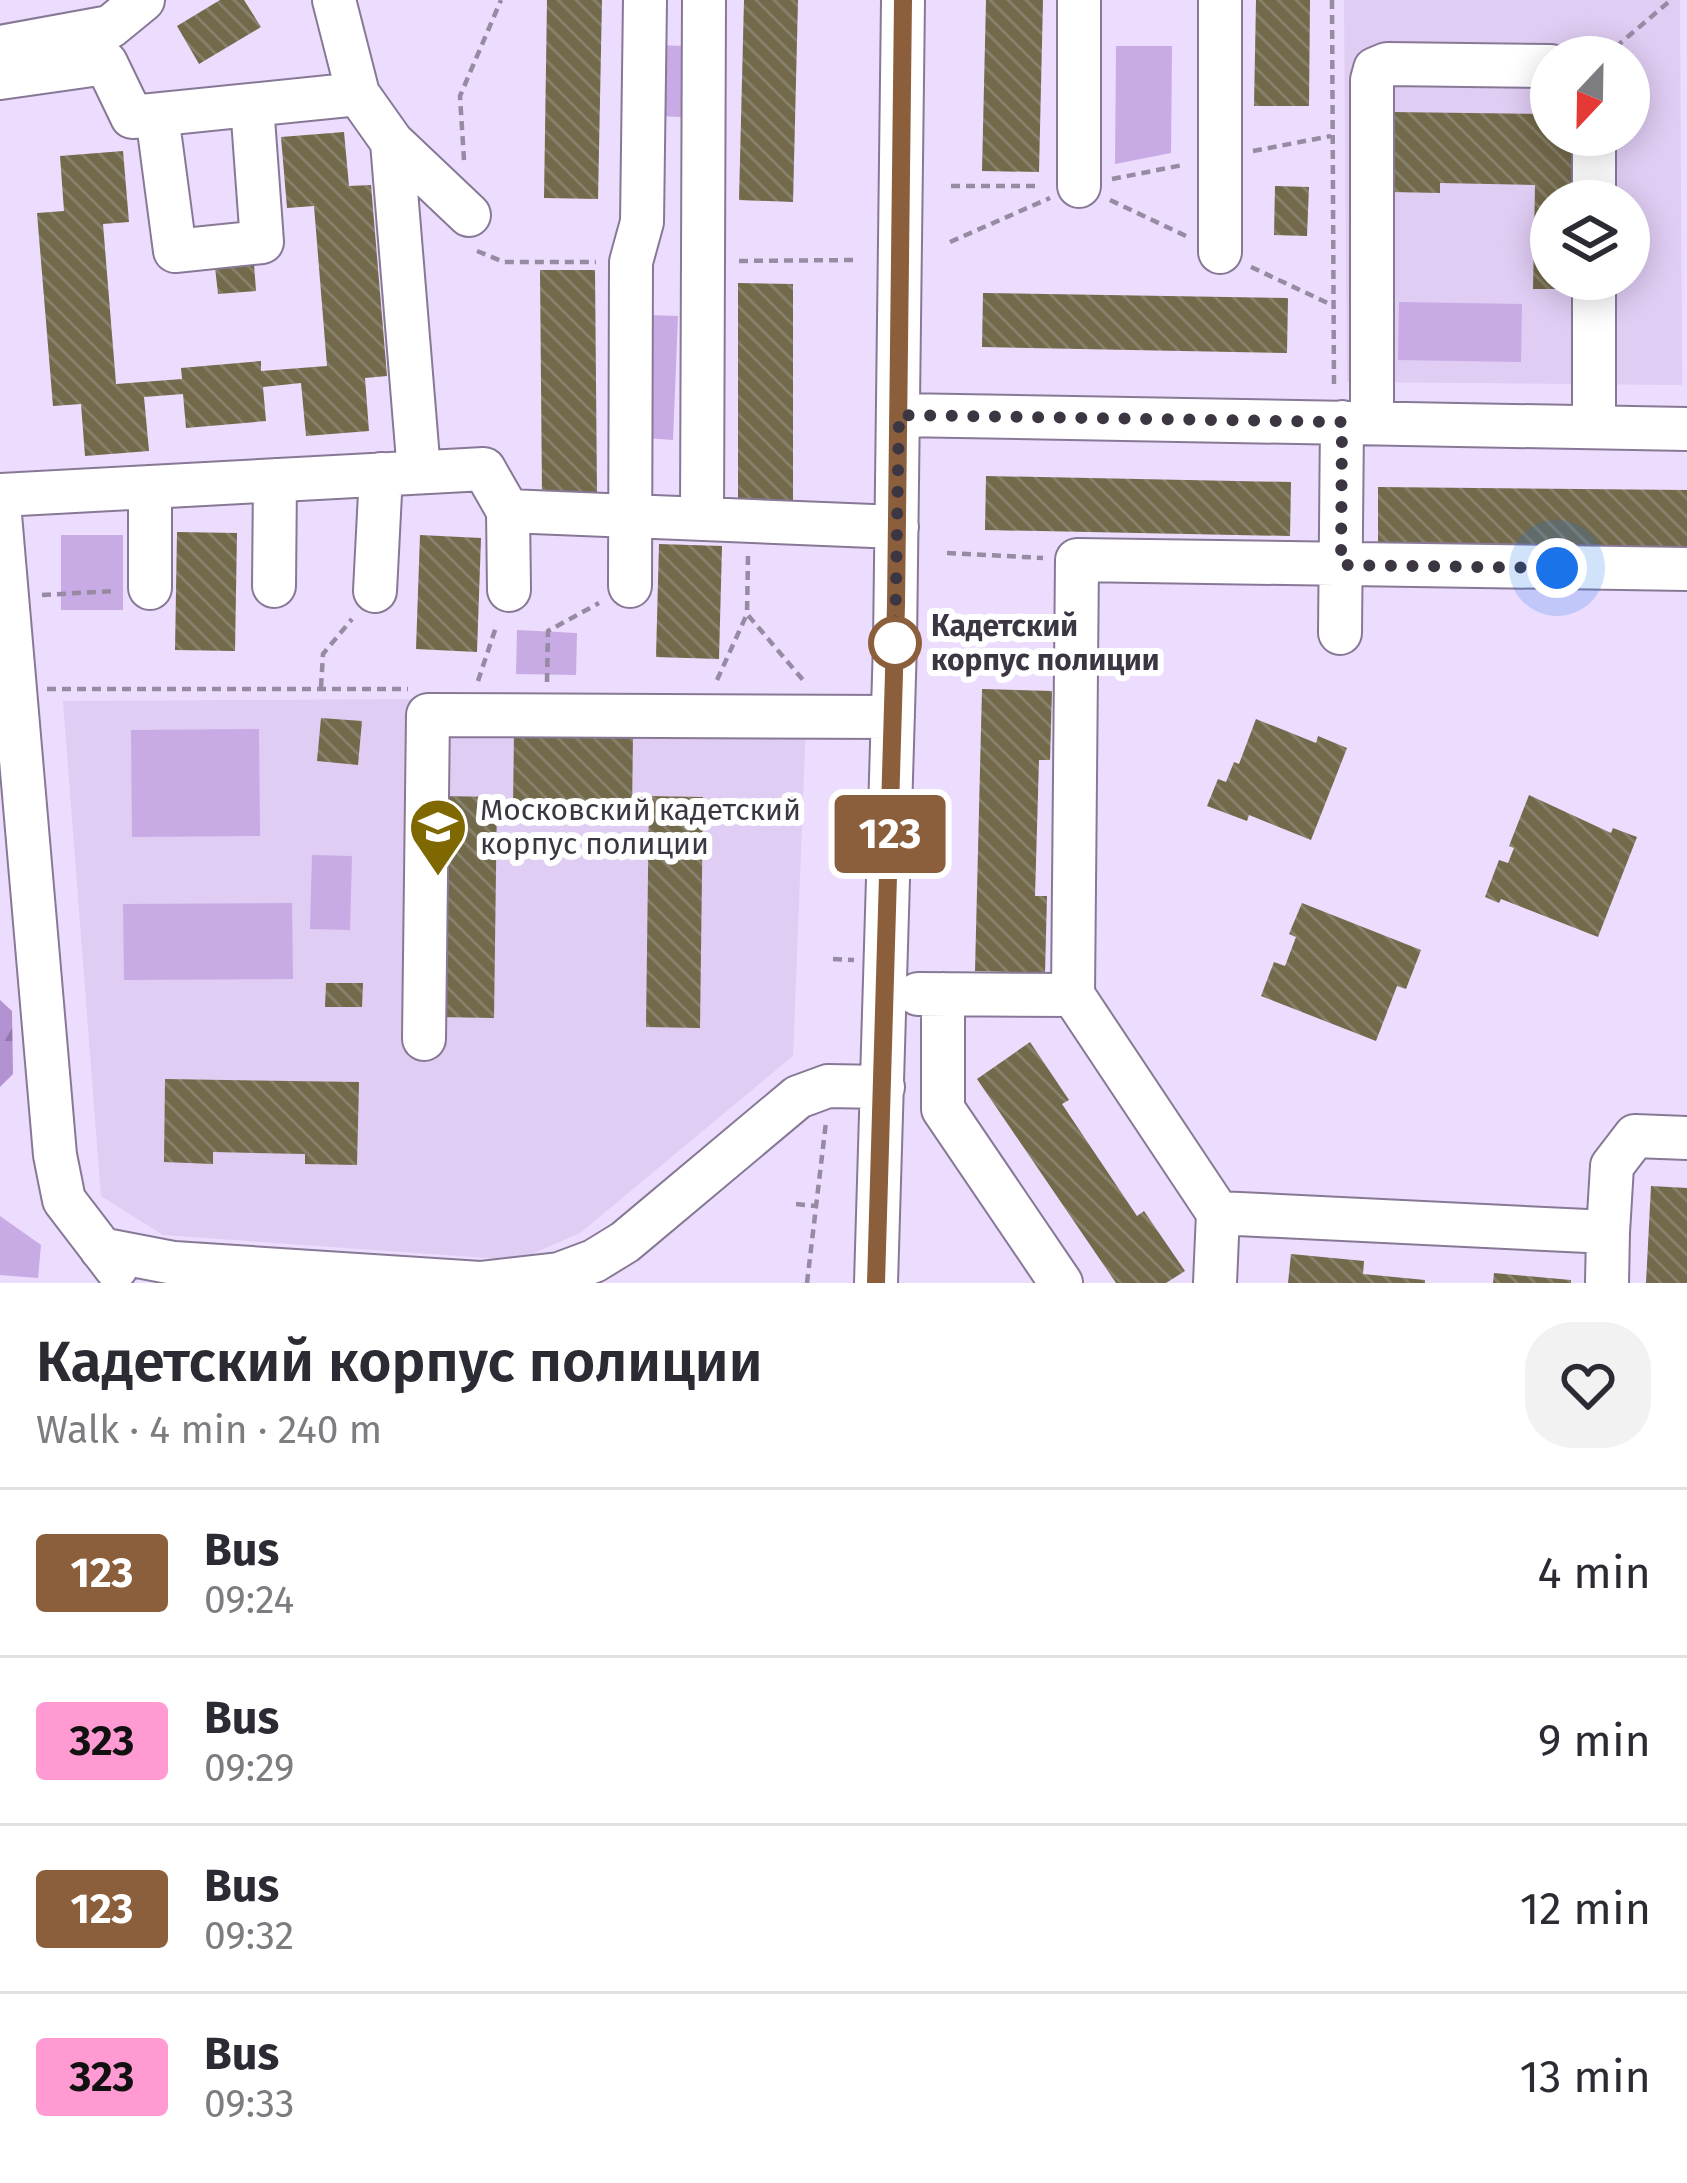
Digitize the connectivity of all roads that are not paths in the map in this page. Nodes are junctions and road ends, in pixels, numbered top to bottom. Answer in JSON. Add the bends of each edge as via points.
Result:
{"nodes":[{"id":1,"x":142,"y":0,"type":"edge"},
{"id":2,"x":334,"y":0,"type":"edge"},
{"id":3,"x":645,"y":0,"type":"edge"},
{"id":4,"x":704,"y":0,"type":"edge"},
{"id":5,"x":903,"y":0,"type":"edge"},
{"id":6,"x":1079,"y":0,"type":"edge"},
{"id":7,"x":1220,"y":0,"type":"edge"},
{"id":8,"x":0,"y":47,"type":"edge"},
{"id":9,"x":1530,"y":65,"type":"edge"},
{"id":10,"x":0,"y":78,"type":"edge"},
{"id":11,"x":358,"y":94,"type":"junction"},
{"id":12,"x":251,"y":105,"type":"junction"},
{"id":13,"x":157,"y":115,"type":"junction"},
{"id":14,"x":392,"y":142,"type":"junction"},
{"id":15,"x":1079,"y":186,"type":"road end"},
{"id":16,"x":469,"y":215,"type":"road end"},
{"id":17,"x":1220,"y":252,"type":"dead end"},
{"id":18,"x":1594,"y":300,"type":"edge"},
{"id":19,"x":1349,"y":412,"type":"junction"},
{"id":20,"x":899,"y":415,"type":"junction"},
{"id":21,"x":1594,"y":427,"type":"junction"},
{"id":22,"x":1687,"y":429,"type":"edge"},
{"id":23,"x":400,"y":473,"type":"junction"},
{"id":24,"x":275,"y":480,"type":"junction"},
{"id":25,"x":150,"y":487,"type":"junction"},
{"id":26,"x":0,"y":495,"type":"edge"},
{"id":27,"x":508,"y":511,"type":"junction"},
{"id":28,"x":630,"y":514,"type":"junction"},
{"id":29,"x":0,"y":515,"type":"edge"},
{"id":30,"x":702,"y":518,"type":"junction"},
{"id":31,"x":897,"y":527,"type":"junction"},
{"id":32,"x":1341,"y":565,"type":"junction"},
{"id":33,"x":1687,"y":569,"type":"edge"},
{"id":34,"x":274,"y":586,"type":"dead end"},
{"id":35,"x":630,"y":586,"type":"road end"},
{"id":36,"x":150,"y":588,"type":"road end"},
{"id":37,"x":508,"y":590,"type":"road end"},
{"id":38,"x":375,"y":591,"type":"road end"},
{"id":39,"x":1340,"y":633,"type":"dead end"},
{"id":40,"x":893,"y":716,"type":"junction"},
{"id":41,"x":18,"y":945,"type":"edge"},
{"id":42,"x":885,"y":994,"type":"junction"},
{"id":43,"x":943,"y":994,"type":"junction"},
{"id":44,"x":1073,"y":995,"type":"junction"},
{"id":45,"x":424,"y":1039,"type":"dead end"},
{"id":46,"x":883,"y":1087,"type":"junction"},
{"id":47,"x":1687,"y":1138,"type":"edge"},
{"id":48,"x":1218,"y":1213,"type":"junction"},
{"id":49,"x":1608,"y":1232,"type":"junction"},
{"id":50,"x":101,"y":1249,"type":"junction"},
{"id":51,"x":128,"y":1283,"type":"edge"},
{"id":52,"x":876,"y":1283,"type":"edge"},
{"id":53,"x":1061,"y":1283,"type":"edge"},
{"id":54,"x":1215,"y":1283,"type":"edge"},
{"id":55,"x":1607,"y":1283,"type":"edge"}],
"edges":[{"from":1,"to":8,"type":"street","via":[[110,27]]},
{"from":2,"to":11,"type":"street"},
{"from":3,"to":28,"type":"street","via":[[642,222],[631,262]]},
{"from":4,"to":30,"type":"street"},
{"from":5,"to":20,"type":"street"},
{"from":6,"to":15,"type":"street"},
{"from":7,"to":17,"type":"street"},
{"from":9,"to":19,"type":"street","via":[[1376,69]]},
{"from":10,"to":13,"type":"street","via":[[106,63],[132,117]]},
{"from":11,"to":12,"type":"street"},
{"from":11,"to":14,"type":"street"},
{"from":12,"to":13,"type":"street"},
{"from":12,"to":13,"type":"street","via":[[262,242],[175,251]]},
{"from":14,"to":16,"type":"street"},
{"from":14,"to":23,"type":"street"},
{"from":18,"to":21,"type":"street"},
{"from":19,"to":20,"type":"street"},
{"from":19,"to":21,"type":"street"},
{"from":19,"to":32,"type":"street"},
{"from":20,"to":31,"type":"street"},
{"from":21,"to":22,"type":"street"},
{"from":23,"to":24,"type":"street"},
{"from":23,"to":27,"type":"street","via":[[484,469]]},
{"from":23,"to":38,"type":"street"},
{"from":24,"to":25,"type":"street"},
{"from":24,"to":34,"type":"street"},
{"from":25,"to":26,"type":"street"},
{"from":25,"to":36,"type":"street"},
{"from":27,"to":28,"type":"street"},
{"from":27,"to":37,"type":"street"},
{"from":28,"to":30,"type":"street"},
{"from":28,"to":35,"type":"street"},
{"from":29,"to":41,"type":"street"},
{"from":30,"to":31,"type":"street"},
{"from":31,"to":40,"type":"street"},
{"from":32,"to":33,"type":"street"},
{"from":32,"to":39,"type":"street"},
{"from":32,"to":44,"type":"street","via":[[1077,560]]},
{"from":40,"to":42,"type":"street"},
{"from":40,"to":45,"type":"street","via":[[428,715]]},
{"from":41,"to":50,"type":"street","via":[[64,1200]]},
{"from":42,"to":43,"type":"street"},
{"from":42,"to":46,"type":"street"},
{"from":43,"to":44,"type":"street"},
{"from":43,"to":53,"type":"street","via":[[943,1109]]},
{"from":44,"to":48,"type":"street"},
{"from":46,"to":50,"type":"street","via":[[828,1086],[798,1097],[625,1242],[543,1277],[480,1283],[174,1263]]},
{"from":46,"to":52,"type":"street"},
{"from":47,"to":49,"type":"street","via":[[1635,1136],[1612,1166]]},
{"from":48,"to":49,"type":"street"},
{"from":48,"to":54,"type":"street"},
{"from":49,"to":55,"type":"street"},
{"from":50,"to":51,"type":"street"}]}
